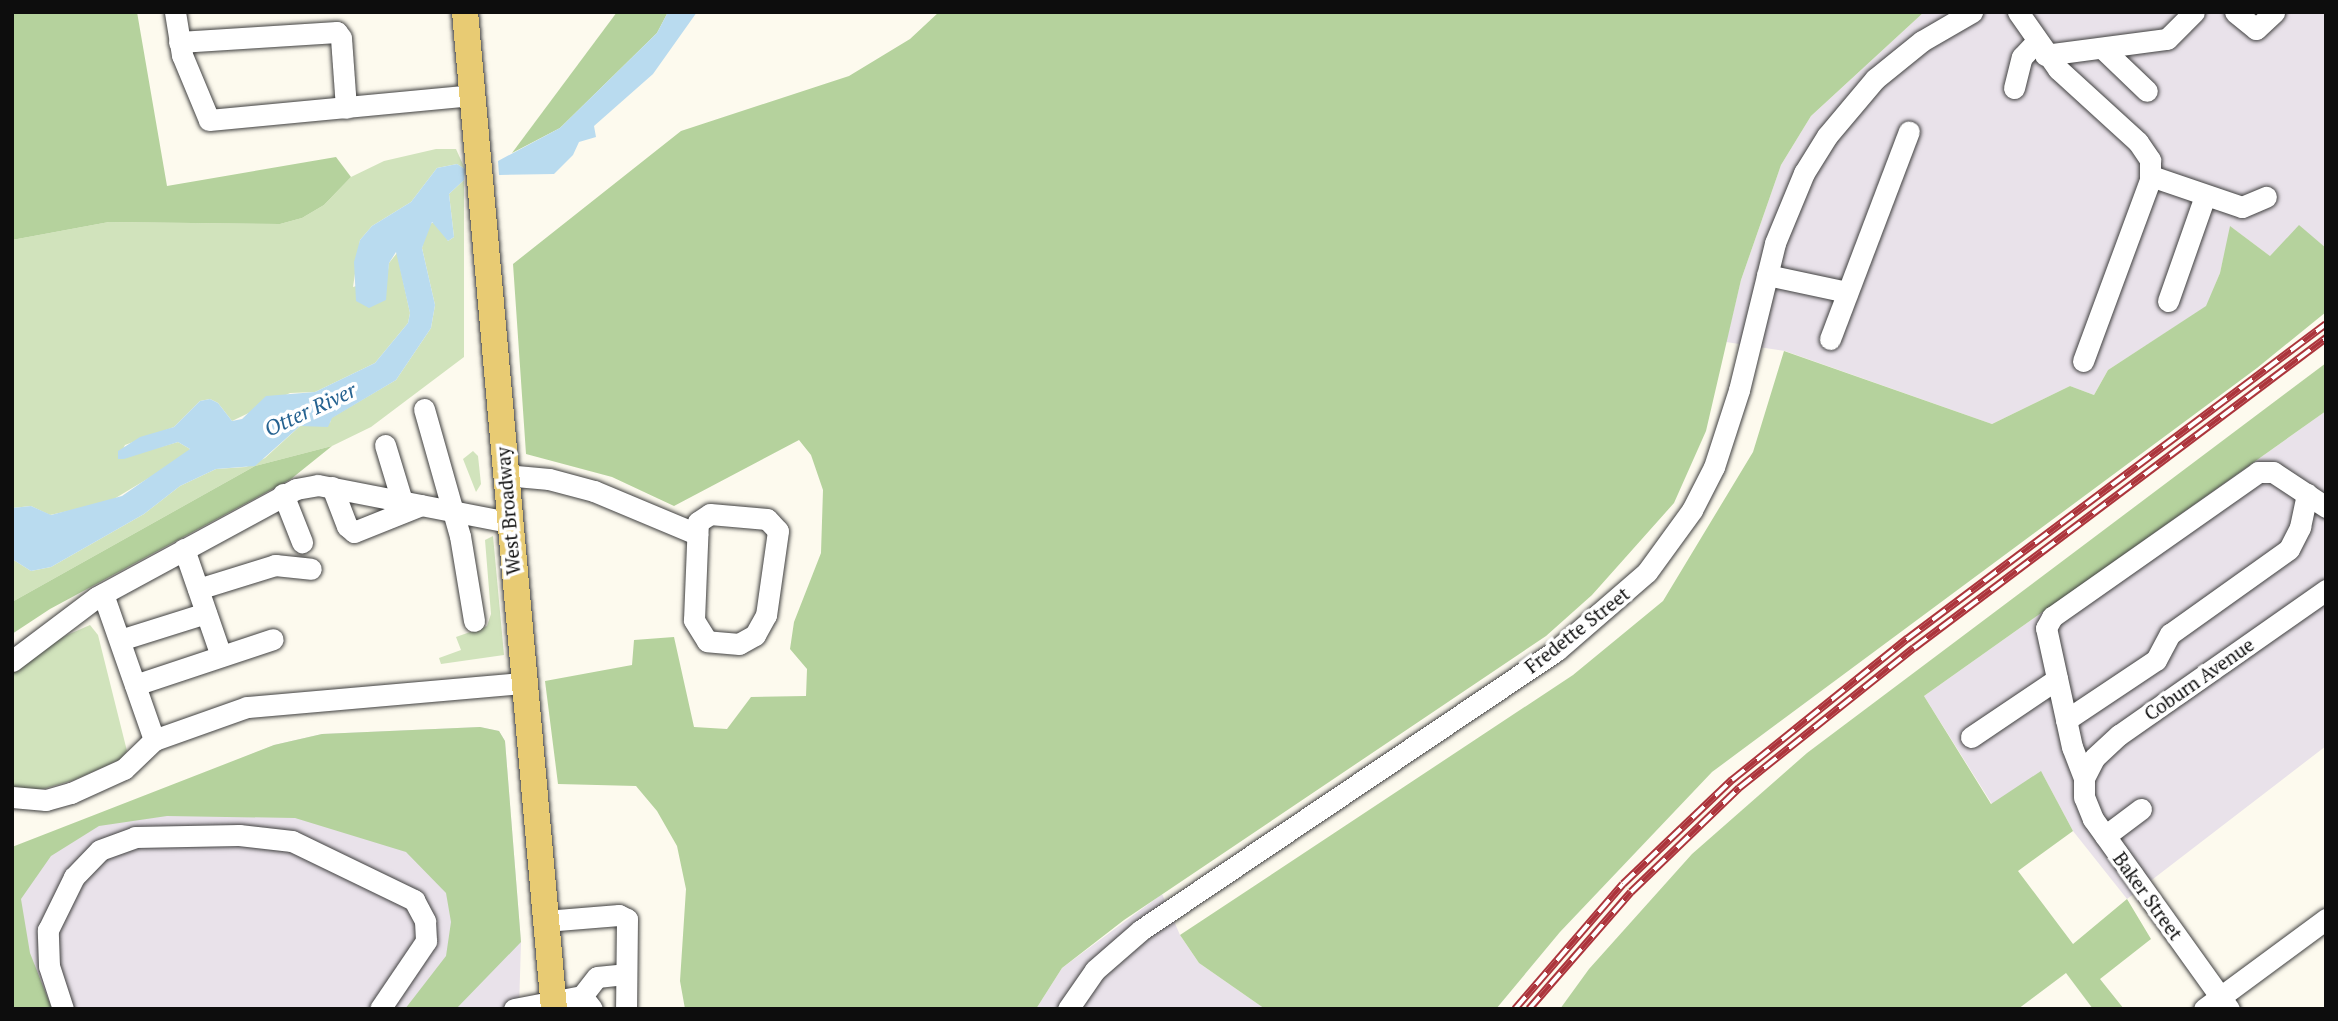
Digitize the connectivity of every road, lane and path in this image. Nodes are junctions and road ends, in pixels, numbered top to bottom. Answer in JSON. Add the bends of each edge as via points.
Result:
{"nodes":[{"id":1,"x":175,"y":12,"type":"edge"},
{"id":2,"x":465,"y":12,"type":"edge"},
{"id":3,"x":1972,"y":12,"type":"edge"},
{"id":4,"x":2018,"y":12,"type":"edge"},
{"id":5,"x":2194,"y":12,"type":"edge"},
{"id":6,"x":2235,"y":12,"type":"edge"},
{"id":7,"x":2274,"y":12,"type":"edge"},
{"id":8,"x":179,"y":42,"type":"junction"},
{"id":9,"x":2040,"y":48,"type":"junction"},
{"id":10,"x":2102,"y":48,"type":"junction"},
{"id":11,"x":2014,"y":88,"type":"dead end"},
{"id":12,"x":2147,"y":90,"type":"dead end"},
{"id":13,"x":472,"y":95,"type":"junction"},
{"id":14,"x":345,"y":108,"type":"junction"},
{"id":15,"x":1909,"y":131,"type":"dead end"},
{"id":16,"x":2151,"y":176,"type":"junction"},
{"id":17,"x":2205,"y":196,"type":"junction"},
{"id":18,"x":2266,"y":197,"type":"dead end"},
{"id":19,"x":1767,"y":275,"type":"junction"},
{"id":20,"x":1847,"y":292,"type":"junction"},
{"id":21,"x":2168,"y":301,"type":"dead end"},
{"id":22,"x":1830,"y":339,"type":"dead end"},
{"id":23,"x":2083,"y":361,"type":"dead end"},
{"id":24,"x":424,"y":409,"type":"dead end"},
{"id":25,"x":385,"y":445,"type":"dead end"},
{"id":26,"x":505,"y":475,"type":"junction"},
{"id":27,"x":332,"y":487,"type":"junction"},
{"id":28,"x":283,"y":494,"type":"junction"},
{"id":29,"x":2307,"y":494,"type":"junction"},
{"id":30,"x":412,"y":503,"type":"junction"},
{"id":31,"x":2326,"y":507,"type":"edge"},
{"id":32,"x":454,"y":511,"type":"junction"},
{"id":33,"x":509,"y":522,"type":"junction"},
{"id":34,"x":696,"y":534,"type":"junction"},
{"id":35,"x":302,"y":542,"type":"dead end"},
{"id":36,"x":184,"y":549,"type":"junction"},
{"id":37,"x":311,"y":569,"type":"dead end"},
{"id":38,"x":198,"y":589,"type":"junction"},
{"id":39,"x":2326,"y":590,"type":"edge"},
{"id":40,"x":103,"y":594,"type":"junction"},
{"id":41,"x":206,"y":613,"type":"junction"},
{"id":42,"x":474,"y":621,"type":"dead end"},
{"id":43,"x":273,"y":639,"type":"dead end"},
{"id":44,"x":120,"y":640,"type":"junction"},
{"id":45,"x":221,"y":656,"type":"junction"},
{"id":46,"x":12,"y":661,"type":"edge"},
{"id":47,"x":2057,"y":679,"type":"junction"},
{"id":48,"x":523,"y":683,"type":"junction"},
{"id":49,"x":135,"y":685,"type":"junction"},
{"id":50,"x":2066,"y":720,"type":"junction"},
{"id":51,"x":1971,"y":737,"type":"dead end"},
{"id":52,"x":154,"y":740,"type":"junction"},
{"id":53,"x":2084,"y":778,"type":"junction"},
{"id":54,"x":12,"y":797,"type":"edge"},
{"id":55,"x":46,"y":800,"type":"junction"},
{"id":56,"x":2141,"y":809,"type":"dead end"},
{"id":57,"x":12,"y":811,"type":"edge"},
{"id":58,"x":2105,"y":836,"type":"junction"},
{"id":59,"x":2326,"y":919,"type":"edge"},
{"id":60,"x":545,"y":921,"type":"junction"},
{"id":61,"x":625,"y":974,"type":"junction"},
{"id":62,"x":587,"y":1003,"type":"edge"},
{"id":63,"x":553,"y":1004,"type":"edge"},
{"id":64,"x":2218,"y":1005,"type":"edge"},
{"id":65,"x":1069,"y":1008,"type":"edge"},
{"id":66,"x":63,"y":1009,"type":"edge"},
{"id":67,"x":380,"y":1009,"type":"edge"},
{"id":68,"x":514,"y":1009,"type":"edge"},
{"id":69,"x":626,"y":1009,"type":"edge"}],
"edges":[{"from":1,"to":8,"type":"street"},
{"from":2,"to":13,"type":"main road","name":"West Broadway"},
{"from":3,"to":19,"type":"street","name":"Fredette Street","via":[[1895,61],[1840,119],[1793,196]]},
{"from":4,"to":9,"type":"street"},
{"from":5,"to":10,"type":"street","via":[[2173,36]]},
{"from":6,"to":7,"type":"street","via":[[2256,29]]},
{"from":8,"to":14,"type":"street","via":[[202,113],[209,120]]},
{"from":8,"to":14,"type":"street","via":[[337,32]]},
{"from":9,"to":10,"type":"street"},
{"from":9,"to":11,"type":"street","via":[[2022,57]]},
{"from":9,"to":16,"type":"street","via":[[2146,152]]},
{"from":10,"to":12,"type":"street"},
{"from":13,"to":14,"type":"street"},
{"from":13,"to":26,"type":"main road","name":"West Broadway"},
{"from":15,"to":20,"type":"street"},
{"from":16,"to":17,"type":"street"},
{"from":16,"to":23,"type":"street"},
{"from":17,"to":18,"type":"street","via":[[2242,207]]},
{"from":17,"to":21,"type":"street"},
{"from":19,"to":20,"type":"street"},
{"from":19,"to":65,"type":"street","name":"Fredette Street","via":[[1714,467],[1678,531],[1630,590],[1557,650],[1141,930],[1095,970]]},
{"from":20,"to":22,"type":"street"},
{"from":24,"to":32,"type":"street"},
{"from":25,"to":30,"type":"street"},
{"from":26,"to":33,"type":"main road","name":"West Broadway"},
{"from":26,"to":34,"type":"street","via":[[530,475],[584,488]]},
{"from":27,"to":28,"type":"street","via":[[318,485]]},
{"from":27,"to":30,"type":"street"},
{"from":27,"to":30,"type":"street","via":[[347,526],[354,532]]},
{"from":28,"to":35,"type":"street"},
{"from":28,"to":36,"type":"street"},
{"from":29,"to":31,"type":"street","name":"Baker Street"},
{"from":29,"to":47,"type":"street","name":"Baker Street","via":[[2273,471],[2258,472],[2052,617],[2046,628]]},
{"from":29,"to":50,"type":"street","via":[[2300,527],[2289,549],[2170,634],[2156,660]]},
{"from":30,"to":32,"type":"street"},
{"from":32,"to":33,"type":"street"},
{"from":32,"to":42,"type":"street"},
{"from":33,"to":48,"type":"main road","name":"West Broadway"},
{"from":34,"to":34,"type":"street","via":[[696,629],[714,644],[749,640],[769,607],[777,526],[767,519],[706,514],[699,518]]},
{"from":36,"to":38,"type":"street"},
{"from":36,"to":40,"type":"street"},
{"from":37,"to":38,"type":"street","via":[[275,565]]},
{"from":38,"to":41,"type":"street"},
{"from":39,"to":53,"type":"street","name":"Coburn Avenue","via":[[2119,735],[2094,758]]},
{"from":40,"to":44,"type":"street"},
{"from":40,"to":46,"type":"street"},
{"from":41,"to":44,"type":"street"},
{"from":41,"to":45,"type":"street"},
{"from":43,"to":45,"type":"street"},
{"from":44,"to":49,"type":"street"},
{"from":45,"to":49,"type":"street"},
{"from":47,"to":50,"type":"street","name":"Baker Street"},
{"from":47,"to":51,"type":"street"},
{"from":48,"to":52,"type":"street","via":[[267,703]]},
{"from":48,"to":60,"type":"main road","name":"West Broadway"},
{"from":49,"to":52,"type":"street"},
{"from":50,"to":53,"type":"street","name":"Baker Street"},
{"from":52,"to":55,"type":"street","via":[[110,778]]},
{"from":53,"to":58,"type":"street","name":"Baker Street","via":[[2086,806]]},
{"from":54,"to":55,"type":"street"},
{"from":55,"to":57,"type":"street"},
{"from":56,"to":58,"type":"street"},
{"from":58,"to":64,"type":"street","name":"Baker Street"},
{"from":59,"to":64,"type":"street"},
{"from":60,"to":61,"type":"street","via":[[624,916],[628,924]]},
{"from":60,"to":63,"type":"main road","name":"West Broadway"},
{"from":61,"to":62,"type":"street","via":[[597,977]]},
{"from":61,"to":69,"type":"street"},
{"from":62,"to":63,"type":"street"},
{"from":63,"to":68,"type":"street"},
{"from":66,"to":67,"type":"street","via":[[50,966],[48,930],[74,877],[100,850],[135,837],[226,835],[292,841],[414,900],[425,921],[426,941]]}]}
